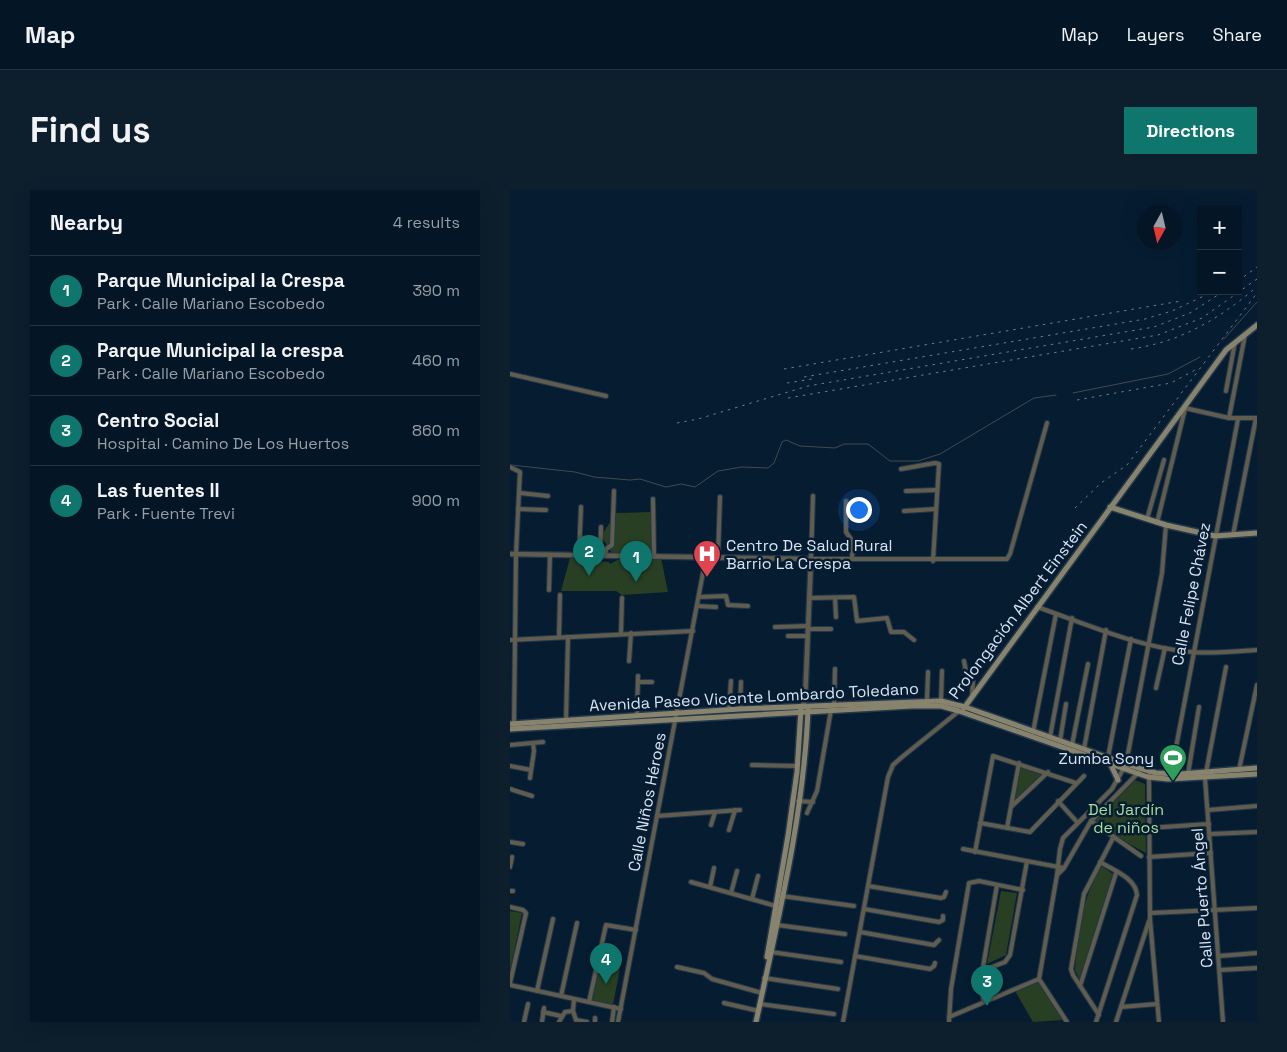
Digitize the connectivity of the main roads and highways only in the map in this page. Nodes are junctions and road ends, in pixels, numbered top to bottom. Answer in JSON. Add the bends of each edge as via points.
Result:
{"nodes":[{"id":1,"x":1257,"y":325,"type":"edge"},
{"id":2,"x":1110,"y":507,"type":"junction"},
{"id":3,"x":1257,"y":533,"type":"edge"},
{"id":4,"x":805,"y":707,"type":"junction"},
{"id":5,"x":966,"y":707,"type":"junction"},
{"id":6,"x":959,"y":710,"type":"junction"},
{"id":7,"x":676,"y":716,"type":"junction"},
{"id":8,"x":512,"y":726,"type":"edge"},
{"id":9,"x":1109,"y":760,"type":"junction"},
{"id":10,"x":1257,"y":768,"type":"edge"},
{"id":11,"x":1149,"y":774,"type":"junction"},
{"id":12,"x":1257,"y":774,"type":"edge"},
{"id":13,"x":1206,"y":775,"type":"junction"},
{"id":14,"x":1118,"y":780,"type":"road end"},
{"id":15,"x":798,"y":788,"type":"junction"},
{"id":16,"x":765,"y":980,"type":"junction"},
{"id":17,"x":756,"y":1022,"type":"edge"}],
"edges":[{"from":1,"to":2,"type":"main road","name":"Prolongación Albert Einstein","via":[[1226,350]]},
{"from":2,"to":3,"type":"main road","via":[[1158,523],[1215,536]]},
{"from":2,"to":5,"type":"main road","name":"Prolongación Albert Einstein"},
{"from":4,"to":5,"type":"main road","name":"Avenida Paseo Vicente Lombardo Toledano","via":[[927,700]]},
{"from":4,"to":6,"type":"main road","name":"Avenida Paseo Vicente Lombardo Toledano","via":[[831,710],[933,706]]},
{"from":4,"to":7,"type":"main road","name":"Avenida Paseo Vicente Lombardo Toledano"},
{"from":4,"to":7,"type":"main road","name":"Avenida Paseo Vicente Lombardo Toledano","via":[[740,709]]},
{"from":4,"to":15,"type":"main road"},
{"from":4,"to":15,"type":"main road","via":[[797,766]]},
{"from":5,"to":6,"type":"main road","name":"Prolongación Albert Einstein"},
{"from":5,"to":9,"type":"main road","name":"Avenida Paseo Vicente Lombardo Toledano"},
{"from":6,"to":9,"type":"main road","name":"Avenida Paseo Vicente Lombardo Toledano"},
{"from":7,"to":8,"type":"main road","name":"Avenida Paseo Vicente Lombardo Toledano"},
{"from":7,"to":8,"type":"main road","name":"Avenida Paseo Vicente Lombardo Toledano","via":[[637,715]]},
{"from":9,"to":11,"type":"main road","name":"Avenida Paseo Vicente Lombardo Toledano"},
{"from":9,"to":14,"type":"main road"},
{"from":10,"to":13,"type":"main road","name":"Avenida Paseo Vicente Lombardo Toledano"},
{"from":11,"to":13,"type":"main road","name":"Avenida Paseo Vicente Lombardo Toledano"},
{"from":11,"to":13,"type":"main road","name":"Avenida Paseo Vicente Lombardo Toledano","via":[[1168,779]]},
{"from":12,"to":13,"type":"main road","name":"Avenida Paseo Vicente Lombardo Toledano"},
{"from":15,"to":16,"type":"main road"},
{"from":15,"to":16,"type":"main road","via":[[782,896]]},
{"from":16,"to":17,"type":"main road"}]}
